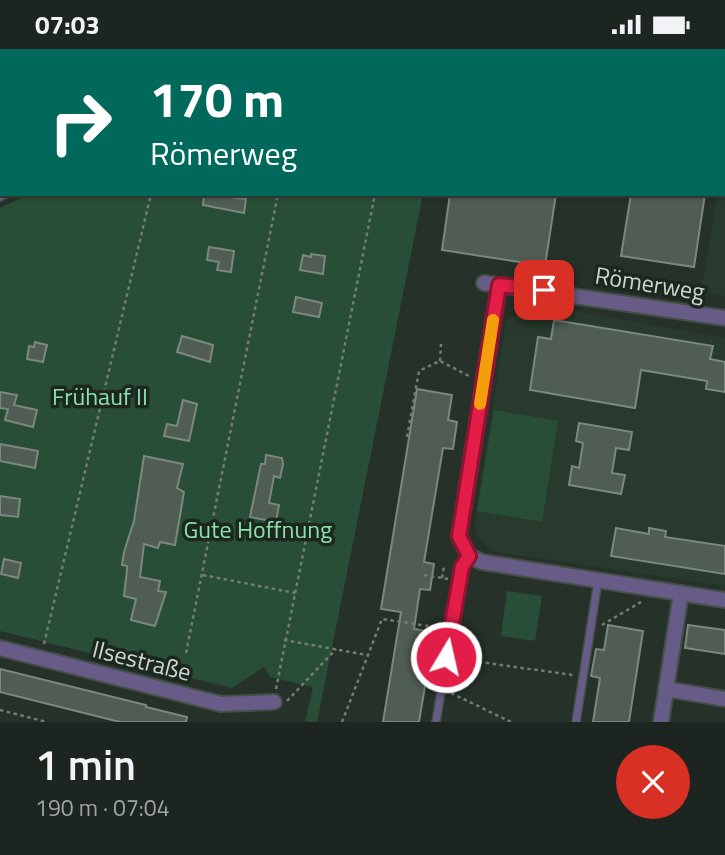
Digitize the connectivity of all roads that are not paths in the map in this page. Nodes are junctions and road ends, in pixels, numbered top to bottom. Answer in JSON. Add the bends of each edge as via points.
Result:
{"nodes":[{"id":1,"x":725,"y":318,"type":"edge"},
{"id":2,"x":469,"y":556,"type":"junction"},
{"id":3,"x":598,"y":581,"type":"junction"},
{"id":4,"x":681,"y":593,"type":"junction"},
{"id":5,"x":725,"y":600,"type":"edge"},
{"id":6,"x":0,"y":648,"type":"edge"},
{"id":7,"x":666,"y":689,"type":"junction"},
{"id":8,"x":725,"y":699,"type":"edge"},
{"id":9,"x":274,"y":702,"type":"road end"},
{"id":10,"x":436,"y":722,"type":"edge"},
{"id":11,"x":576,"y":722,"type":"edge"},
{"id":12,"x":661,"y":722,"type":"edge"}],
"edges":[{"from":1,"to":2,"type":"street","name":"Römerweg","via":[[492,283],[459,536]]},
{"from":2,"to":3,"type":"street"},
{"from":2,"to":10,"type":"lane","via":[[459,581]]},
{"from":3,"to":4,"type":"street"},
{"from":3,"to":11,"type":"lane"},
{"from":4,"to":5,"type":"street"},
{"from":4,"to":7,"type":"street"},
{"from":6,"to":9,"type":"street","name":"Ilsestraße","via":[[221,704]]},
{"from":7,"to":8,"type":"street"},
{"from":7,"to":12,"type":"street"}]}
